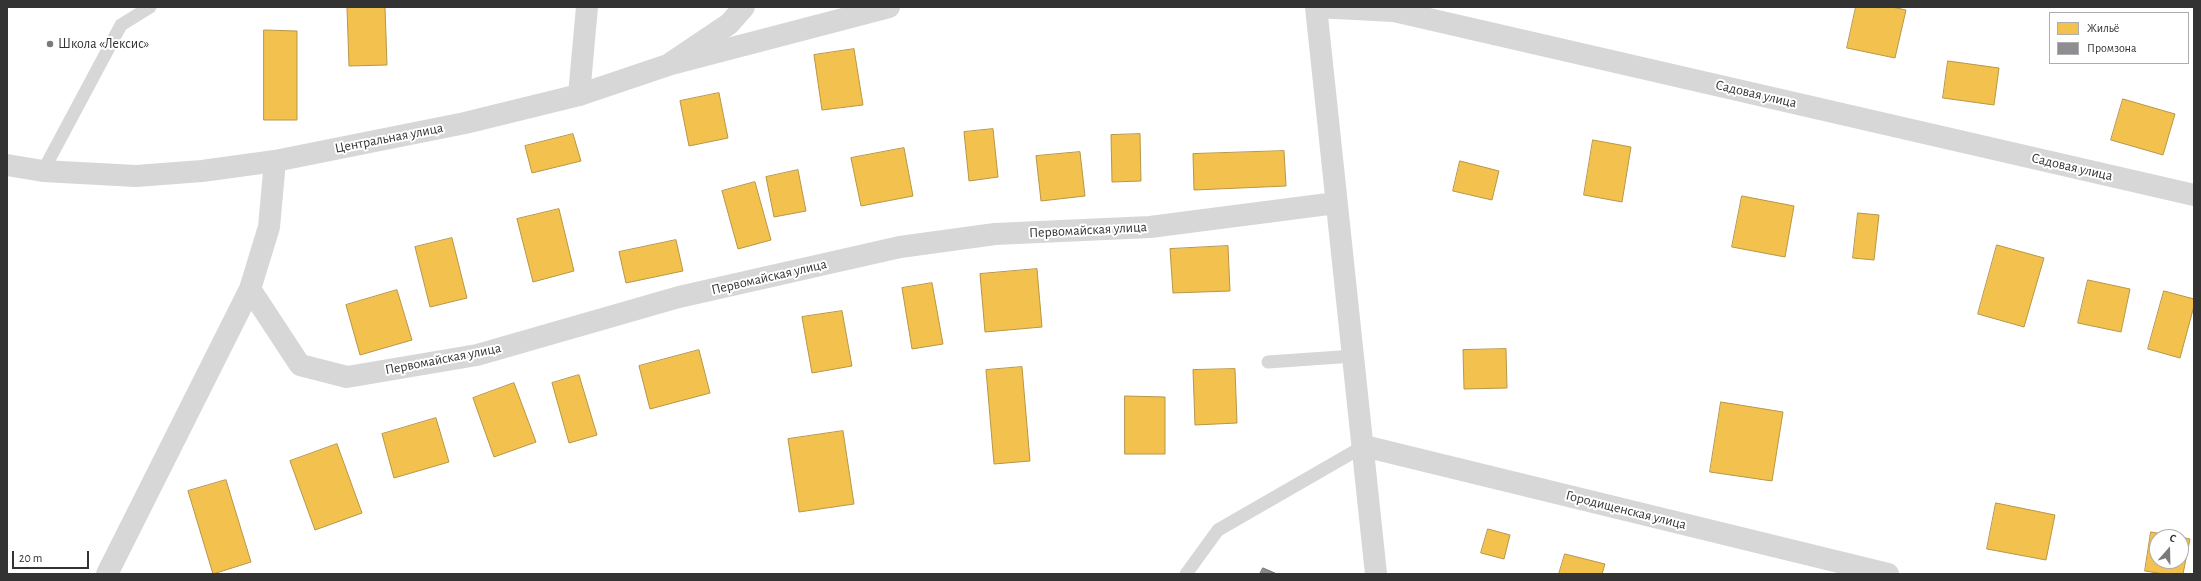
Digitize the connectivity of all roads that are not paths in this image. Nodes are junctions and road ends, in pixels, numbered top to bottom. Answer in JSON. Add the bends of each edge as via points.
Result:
{"nodes":[{"id":1,"x":150,"y":7,"type":"edge"},
{"id":2,"x":587,"y":7,"type":"edge"},
{"id":3,"x":744,"y":7,"type":"edge"},
{"id":4,"x":889,"y":7,"type":"edge"},
{"id":5,"x":1316,"y":7,"type":"edge"},
{"id":6,"x":668,"y":65,"type":"junction"},
{"id":7,"x":579,"y":96,"type":"junction"},
{"id":8,"x":66,"y":127,"type":"junction"},
{"id":9,"x":80,"y":127,"type":"dead end"},
{"id":10,"x":275,"y":161,"type":"junction"},
{"id":11,"x":7,"y":165,"type":"edge"},
{"id":12,"x":43,"y":171,"type":"junction"},
{"id":13,"x":2194,"y":195,"type":"edge"},
{"id":14,"x":1336,"y":203,"type":"junction"},
{"id":15,"x":250,"y":289,"type":"junction"},
{"id":16,"x":1354,"y":356,"type":"junction"},
{"id":17,"x":1268,"y":362,"type":"dead end"},
{"id":18,"x":1364,"y":446,"type":"junction"},
{"id":19,"x":107,"y":574,"type":"edge"},
{"id":20,"x":1186,"y":574,"type":"edge"},
{"id":21,"x":1376,"y":574,"type":"edge"},
{"id":22,"x":1888,"y":574,"type":"edge"}],
"edges":[{"from":1,"to":8,"type":"lane","via":[[121,24]]},
{"from":2,"to":7,"type":"street"},
{"from":3,"to":6,"type":"street","name":"Центральная улица","via":[[728,24]]},
{"from":4,"to":6,"type":"street"},
{"from":5,"to":13,"type":"street","name":"Садовая улица","via":[[1394,11]]},
{"from":5,"to":14,"type":"street"},
{"from":6,"to":7,"type":"street","name":"Центральная улица"},
{"from":7,"to":10,"type":"street","name":"Центральная улица","via":[[465,123]]},
{"from":8,"to":9,"type":"lane"},
{"from":8,"to":12,"type":"lane"},
{"from":10,"to":12,"type":"street","name":"Центральная улица","via":[[202,171],[136,176]]},
{"from":10,"to":15,"type":"street","via":[[269,227]]},
{"from":11,"to":12,"type":"street","name":"Центральная улица"},
{"from":14,"to":15,"type":"street","name":"Первомайская улица","via":[[1150,227],[995,234],[900,247],[679,297],[477,355],[347,377],[300,365]]},
{"from":14,"to":16,"type":"street"},
{"from":15,"to":19,"type":"street"},
{"from":16,"to":17,"type":"lane"},
{"from":16,"to":18,"type":"street"},
{"from":18,"to":20,"type":"lane","via":[[1218,530]]},
{"from":18,"to":21,"type":"street"},
{"from":18,"to":22,"type":"street","name":"Городищенская улица"}]}
